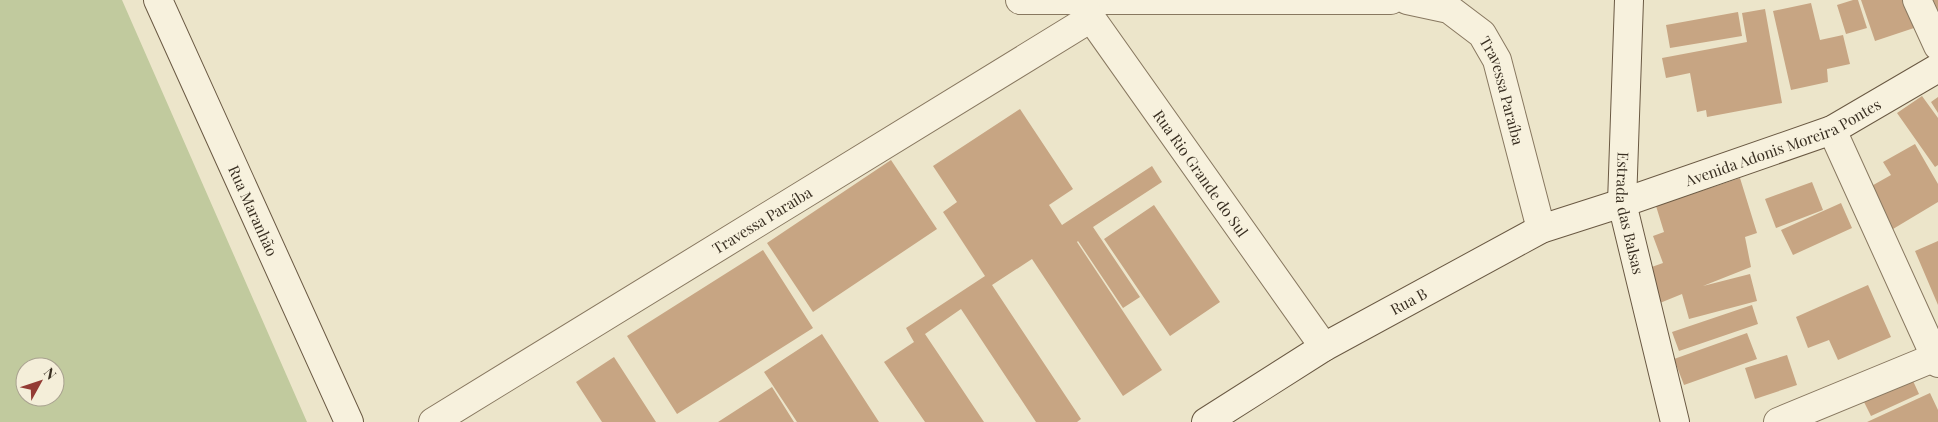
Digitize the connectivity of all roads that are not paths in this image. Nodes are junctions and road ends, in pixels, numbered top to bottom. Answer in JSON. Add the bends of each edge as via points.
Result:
{"nodes":[{"id":1,"x":158,"y":0,"type":"edge"},
{"id":2,"x":1028,"y":0,"type":"edge"},
{"id":3,"x":1298,"y":0,"type":"edge"},
{"id":4,"x":1391,"y":0,"type":"edge"},
{"id":5,"x":1407,"y":0,"type":"edge"},
{"id":6,"x":1629,"y":0,"type":"edge"},
{"id":7,"x":1917,"y":0,"type":"edge"},
{"id":8,"x":1085,"y":9,"type":"edge"},
{"id":9,"x":1938,"y":46,"type":"edge"},
{"id":10,"x":1938,"y":68,"type":"edge"},
{"id":11,"x":1832,"y":130,"type":"junction"},
{"id":12,"x":1622,"y":203,"type":"junction"},
{"id":13,"x":1540,"y":229,"type":"junction"},
{"id":14,"x":1324,"y":347,"type":"junction"},
{"id":15,"x":1937,"y":358,"type":"edge"},
{"id":16,"x":349,"y":422,"type":"edge"},
{"id":17,"x":433,"y":422,"type":"edge"},
{"id":18,"x":1206,"y":422,"type":"edge"},
{"id":19,"x":1675,"y":422,"type":"edge"},
{"id":20,"x":1778,"y":422,"type":"edge"}],
"edges":[{"from":1,"to":16,"type":"street","name":"Rua Maranhão"},
{"from":2,"to":8,"type":"street"},
{"from":3,"to":4,"type":"street"},
{"from":3,"to":8,"type":"street"},
{"from":5,"to":13,"type":"street","name":"Travessa Paraíba","via":[[1449,9],[1482,34],[1496,60]]},
{"from":6,"to":12,"type":"street","name":"Estrada das Balsas"},
{"from":7,"to":9,"type":"street"},
{"from":8,"to":14,"type":"street","name":"Rua Rio Grande do Sul"},
{"from":8,"to":17,"type":"street","name":"Travessa Paraíba"},
{"from":10,"to":11,"type":"street","name":"Avenida Adonis Moreira Pontes"},
{"from":11,"to":12,"type":"street","name":"Avenida Adonis Moreira Pontes"},
{"from":11,"to":15,"type":"street"},
{"from":12,"to":13,"type":"street","name":"Rua B"},
{"from":12,"to":19,"type":"street","name":"Estrada das Balsas"},
{"from":13,"to":14,"type":"street","name":"Rua B"},
{"from":14,"to":18,"type":"street","name":"Rua B"},
{"from":15,"to":20,"type":"street"}]}
